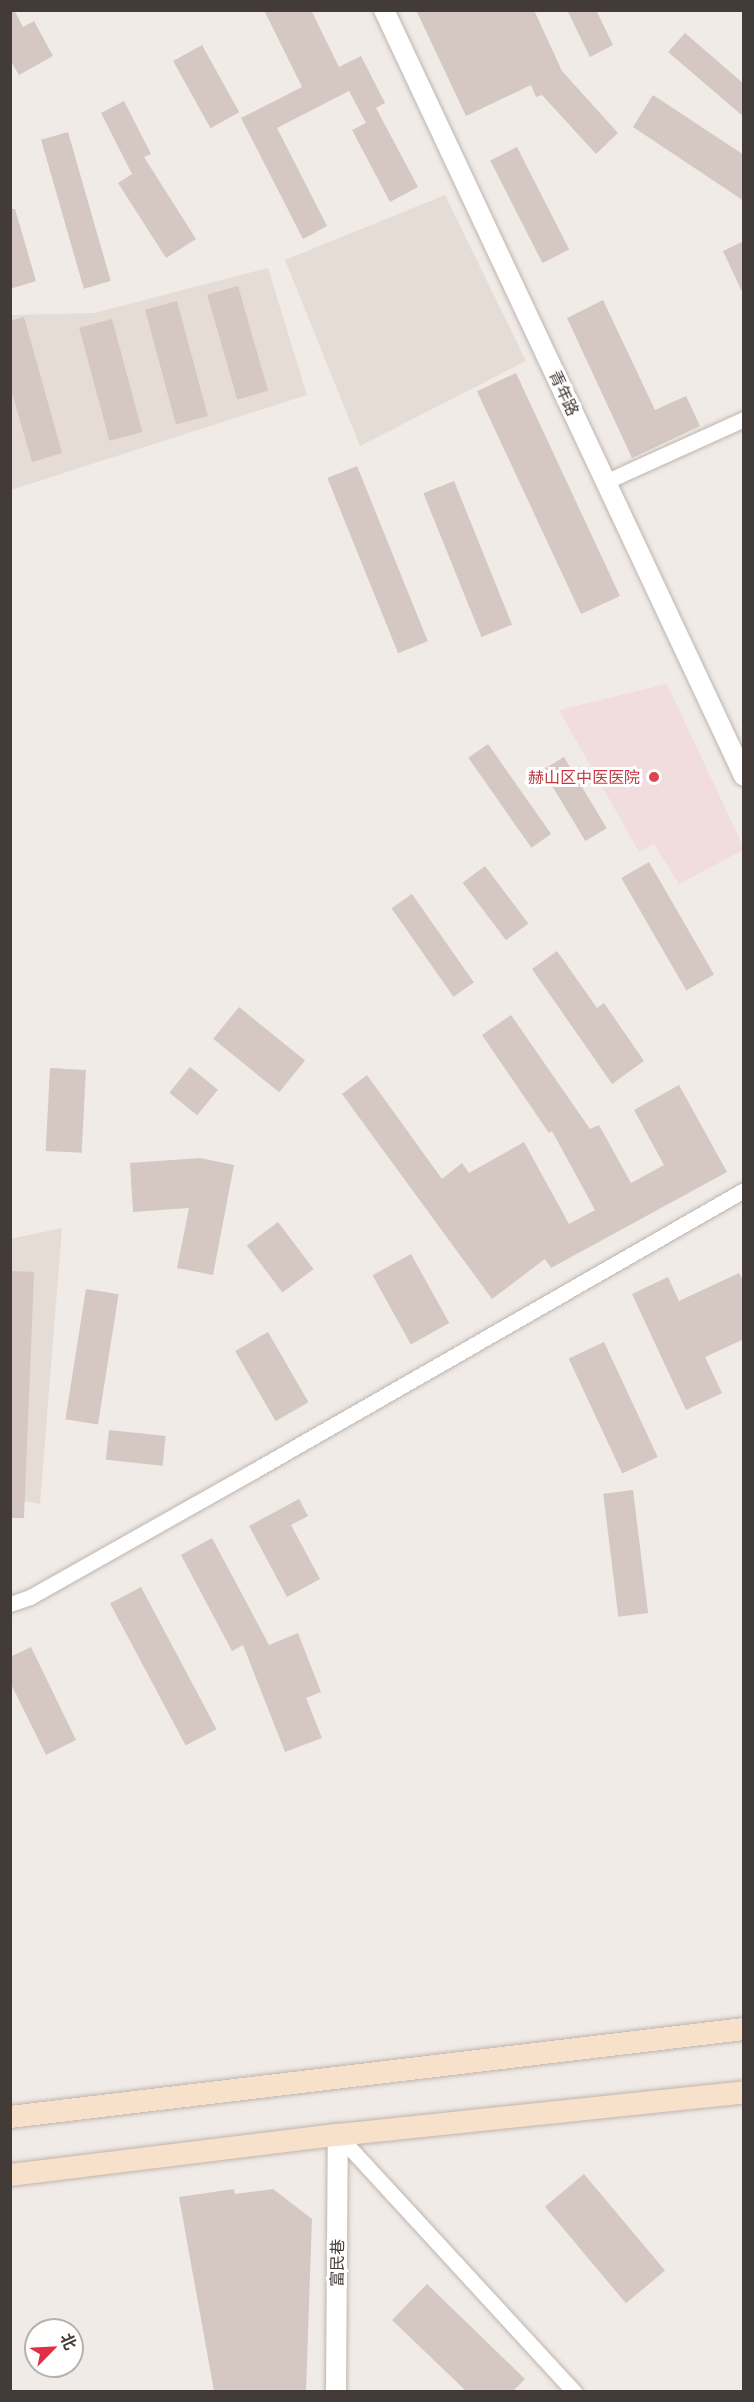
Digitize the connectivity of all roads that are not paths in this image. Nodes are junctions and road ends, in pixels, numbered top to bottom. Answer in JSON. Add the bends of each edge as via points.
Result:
{"nodes":[{"id":1,"x":384,"y":10,"type":"edge"},
{"id":2,"x":744,"y":419,"type":"edge"},
{"id":3,"x":605,"y":482,"type":"junction"},
{"id":4,"x":744,"y":776,"type":"edge"},
{"id":5,"x":744,"y":1190,"type":"edge"},
{"id":6,"x":10,"y":1604,"type":"edge"},
{"id":7,"x":744,"y":2029,"type":"edge"},
{"id":8,"x":744,"y":2092,"type":"edge"},
{"id":9,"x":10,"y":2117,"type":"edge"},
{"id":10,"x":339,"y":2135,"type":"junction"},
{"id":11,"x":10,"y":2175,"type":"edge"},
{"id":12,"x":336,"y":2391,"type":"edge"},
{"id":13,"x":574,"y":2391,"type":"edge"}],
"edges":[{"from":1,"to":3,"type":"street","name":"青年路"},
{"from":2,"to":3,"type":"street"},
{"from":3,"to":4,"type":"street","name":"青年路"},
{"from":5,"to":6,"type":"street","via":[[250,1473],[30,1597]]},
{"from":7,"to":9,"type":"main road"},
{"from":8,"to":10,"type":"main road"},
{"from":10,"to":11,"type":"main road"},
{"from":10,"to":12,"type":"street","name":"富民巷"},
{"from":10,"to":13,"type":"street"}]}
